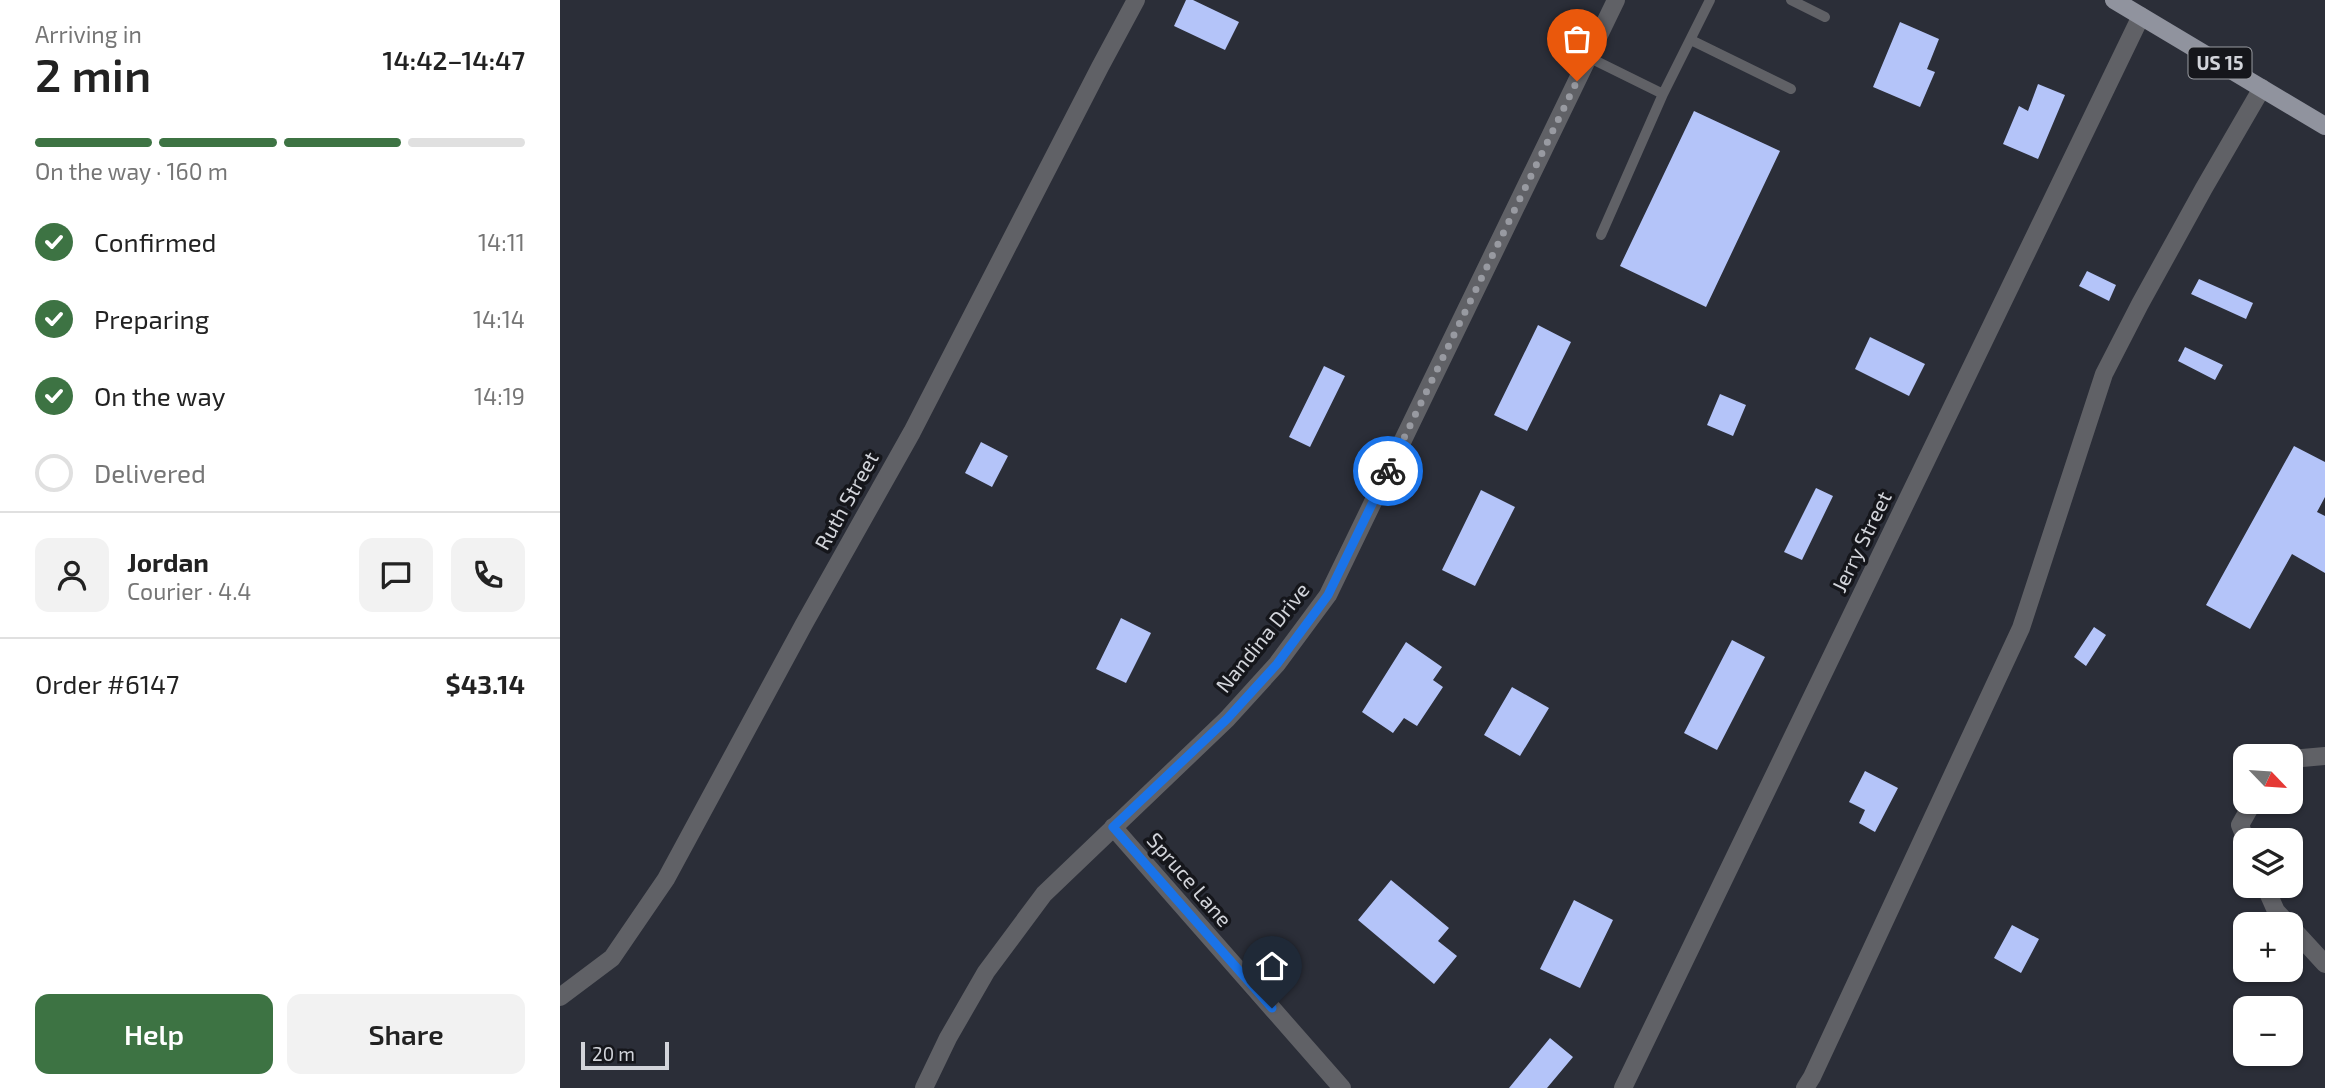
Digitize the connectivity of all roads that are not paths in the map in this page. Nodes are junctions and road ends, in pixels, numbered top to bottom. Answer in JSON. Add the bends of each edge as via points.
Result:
{"nodes":[{"id":1,"x":1136,"y":0,"type":"edge"},
{"id":2,"x":1616,"y":0,"type":"edge"},
{"id":3,"x":1710,"y":0,"type":"edge"},
{"id":4,"x":1791,"y":0,"type":"edge"},
{"id":5,"x":2114,"y":0,"type":"edge"},
{"id":6,"x":1825,"y":16,"type":"dead end"},
{"id":7,"x":2141,"y":16,"type":"junction"},
{"id":8,"x":1691,"y":40,"type":"junction"},
{"id":9,"x":1588,"y":57,"type":"junction"},
{"id":10,"x":2263,"y":88,"type":"junction"},
{"id":11,"x":1791,"y":89,"type":"dead end"},
{"id":12,"x":1663,"y":94,"type":"junction"},
{"id":13,"x":2325,"y":126,"type":"edge"},
{"id":14,"x":1601,"y":235,"type":"dead end"},
{"id":15,"x":2325,"y":756,"type":"edge"},
{"id":16,"x":2303,"y":758,"type":"edge"},
{"id":17,"x":1113,"y":827,"type":"junction"},
{"id":18,"x":2303,"y":941,"type":"edge"},
{"id":19,"x":2325,"y":964,"type":"edge"},
{"id":20,"x":560,"y":997,"type":"edge"},
{"id":21,"x":924,"y":1088,"type":"edge"},
{"id":22,"x":1342,"y":1088,"type":"edge"},
{"id":23,"x":1623,"y":1088,"type":"edge"},
{"id":24,"x":1805,"y":1088,"type":"edge"}],
"edges":[{"from":1,"to":20,"type":"street","name":"Ruth Street","via":[[912,432],[666,879],[611,958]]},
{"from":2,"to":9,"type":"street","name":"Nandina Drive"},
{"from":3,"to":8,"type":"lane"},
{"from":4,"to":6,"type":"lane"},
{"from":5,"to":7,"type":"main road","number":"US 15"},
{"from":7,"to":10,"type":"main road","number":"US 15"},
{"from":7,"to":23,"type":"street","name":"Jerry Street"},
{"from":8,"to":11,"type":"lane"},
{"from":8,"to":12,"type":"lane"},
{"from":9,"to":12,"type":"lane"},
{"from":9,"to":17,"type":"street","name":"Nandina Drive","via":[[1328,595],[1277,664],[1227,719]]},
{"from":10,"to":13,"type":"main road","number":"US 15"},
{"from":10,"to":24,"type":"street","via":[[2104,374],[2021,628]]},
{"from":12,"to":14,"type":"lane"},
{"from":15,"to":16,"type":"street"},
{"from":17,"to":21,"type":"street","name":"Nandina Drive","via":[[1044,894],[986,972]]},
{"from":17,"to":22,"type":"street","name":"Spruce Lane"},
{"from":18,"to":19,"type":"street"}]}
